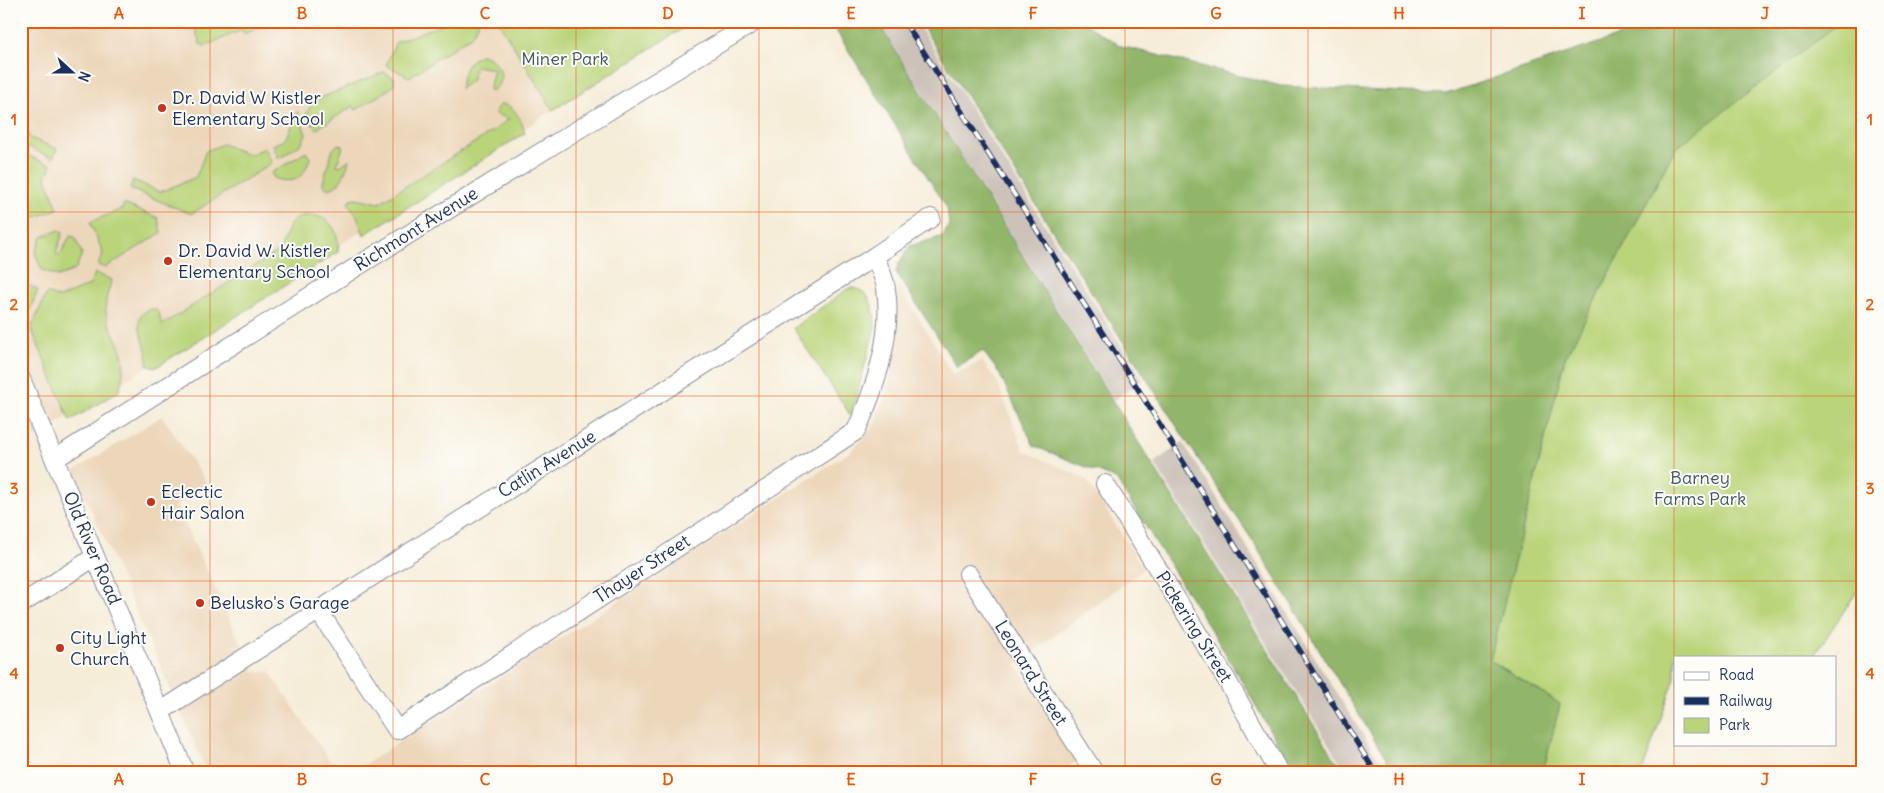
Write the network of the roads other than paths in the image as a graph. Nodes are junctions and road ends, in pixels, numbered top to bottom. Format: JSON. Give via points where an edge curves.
{"nodes":[{"id":1,"x":756,"y":21,"type":"edge"},
{"id":2,"x":931,"y":218,"type":"dead end"},
{"id":3,"x":875,"y":256,"type":"junction"},
{"id":4,"x":21,"y":380,"type":"edge"},
{"id":5,"x":55,"y":459,"type":"junction"},
{"id":6,"x":1105,"y":484,"type":"dead end"},
{"id":7,"x":96,"y":557,"type":"junction"},
{"id":8,"x":968,"y":574,"type":"dead end"},
{"id":9,"x":21,"y":604,"type":"edge"},
{"id":10,"x":318,"y":610,"type":"junction"},
{"id":11,"x":161,"y":710,"type":"junction"},
{"id":12,"x":1091,"y":771,"type":"edge"},
{"id":13,"x":185,"y":772,"type":"edge"},
{"id":14,"x":1280,"y":772,"type":"edge"}],
"edges":[{"from":1,"to":5,"type":"street","name":"Richmont Avenue","via":[[467,197]]},
{"from":2,"to":3,"type":"street","name":"Catlin Avenue"},
{"from":3,"to":10,"type":"street","name":"Catlin Avenue"},
{"from":3,"to":10,"type":"street","name":"Thayer Street","via":[[886,288],[887,332],[877,375],[856,431],[397,730]]},
{"from":4,"to":5,"type":"street","name":"Old River Road"},
{"from":5,"to":7,"type":"street","name":"Old River Road"},
{"from":6,"to":14,"type":"street","name":"Pickering Street","via":[[1226,677]]},
{"from":7,"to":9,"type":"street"},
{"from":7,"to":11,"type":"street","name":"Old River Road"},
{"from":8,"to":12,"type":"street","name":"Leonard Street"},
{"from":10,"to":11,"type":"street","name":"Catlin Avenue"},
{"from":11,"to":13,"type":"street","name":"Old River Road"}]}
